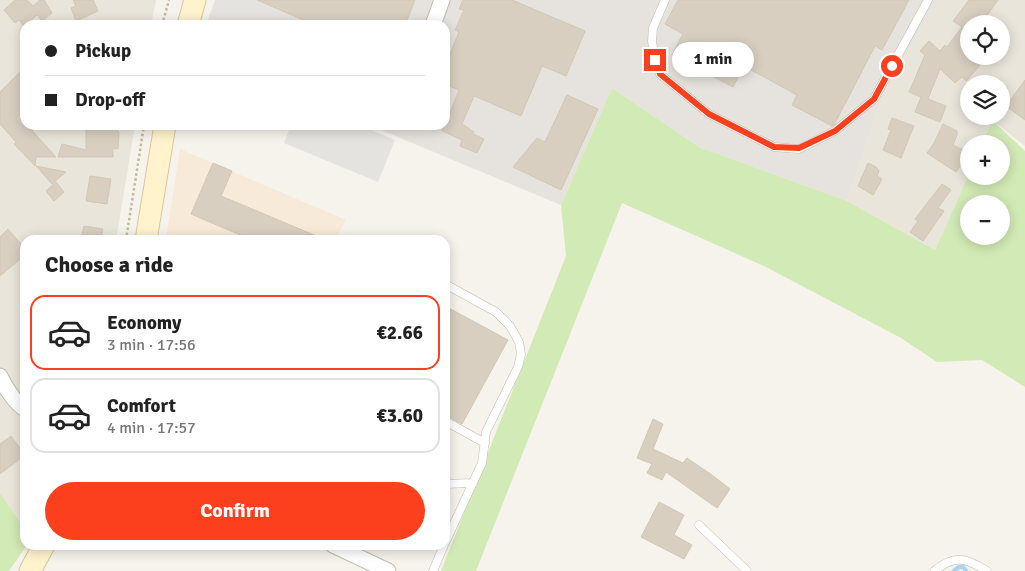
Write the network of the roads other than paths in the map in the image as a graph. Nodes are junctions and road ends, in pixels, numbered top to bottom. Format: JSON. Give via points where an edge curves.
{"nodes":[{"id":1,"x":195,"y":0,"type":"edge"},
{"id":2,"x":442,"y":0,"type":"edge"},
{"id":3,"x":665,"y":0,"type":"edge"},
{"id":4,"x":928,"y":0,"type":"edge"},
{"id":5,"x":189,"y":20,"type":"edge"},
{"id":6,"x":435,"y":20,"type":"edge"},
{"id":7,"x":164,"y":130,"type":"edge"},
{"id":8,"x":147,"y":235,"type":"edge"},
{"id":9,"x":450,"y":287,"type":"edge"},
{"id":10,"x":0,"y":376,"type":"edge"},
{"id":11,"x":20,"y":406,"type":"edge"},
{"id":12,"x":450,"y":425,"type":"edge"},
{"id":13,"x":485,"y":443,"type":"junction"},
{"id":14,"x":473,"y":483,"type":"junction"},
{"id":15,"x":450,"y":484,"type":"edge"},
{"id":16,"x":699,"y":525,"type":"dead end"},
{"id":17,"x":450,"y":531,"type":"edge"},
{"id":18,"x":41,"y":550,"type":"edge"},
{"id":19,"x":344,"y":550,"type":"edge"},
{"id":20,"x":442,"y":550,"type":"edge"},
{"id":21,"x":30,"y":571,"type":"edge"},
{"id":22,"x":388,"y":571,"type":"edge"},
{"id":23,"x":433,"y":571,"type":"edge"},
{"id":24,"x":747,"y":571,"type":"edge"},
{"id":25,"x":934,"y":571,"type":"edge"},
{"id":26,"x":988,"y":571,"type":"edge"}],
"edges":[{"from":1,"to":5,"type":"street"},
{"from":2,"to":6,"type":"street"},
{"from":3,"to":4,"type":"lane","via":[[653,28],[652,41],[660,74],[709,114],[774,147],[799,148],[835,131],[874,99]]},
{"from":7,"to":8,"type":"street"},
{"from":9,"to":13,"type":"lane","via":[[496,312],[510,326],[519,342],[518,367],[486,432]]},
{"from":10,"to":11,"type":"street"},
{"from":12,"to":13,"type":"lane"},
{"from":13,"to":14,"type":"lane","via":[[482,464]]},
{"from":14,"to":15,"type":"lane"},
{"from":14,"to":17,"type":"lane"},
{"from":16,"to":24,"type":"lane"},
{"from":18,"to":21,"type":"street"},
{"from":19,"to":22,"type":"street"},
{"from":20,"to":23,"type":"lane"},
{"from":25,"to":26,"type":"lane","via":[[961,559]]}]}
